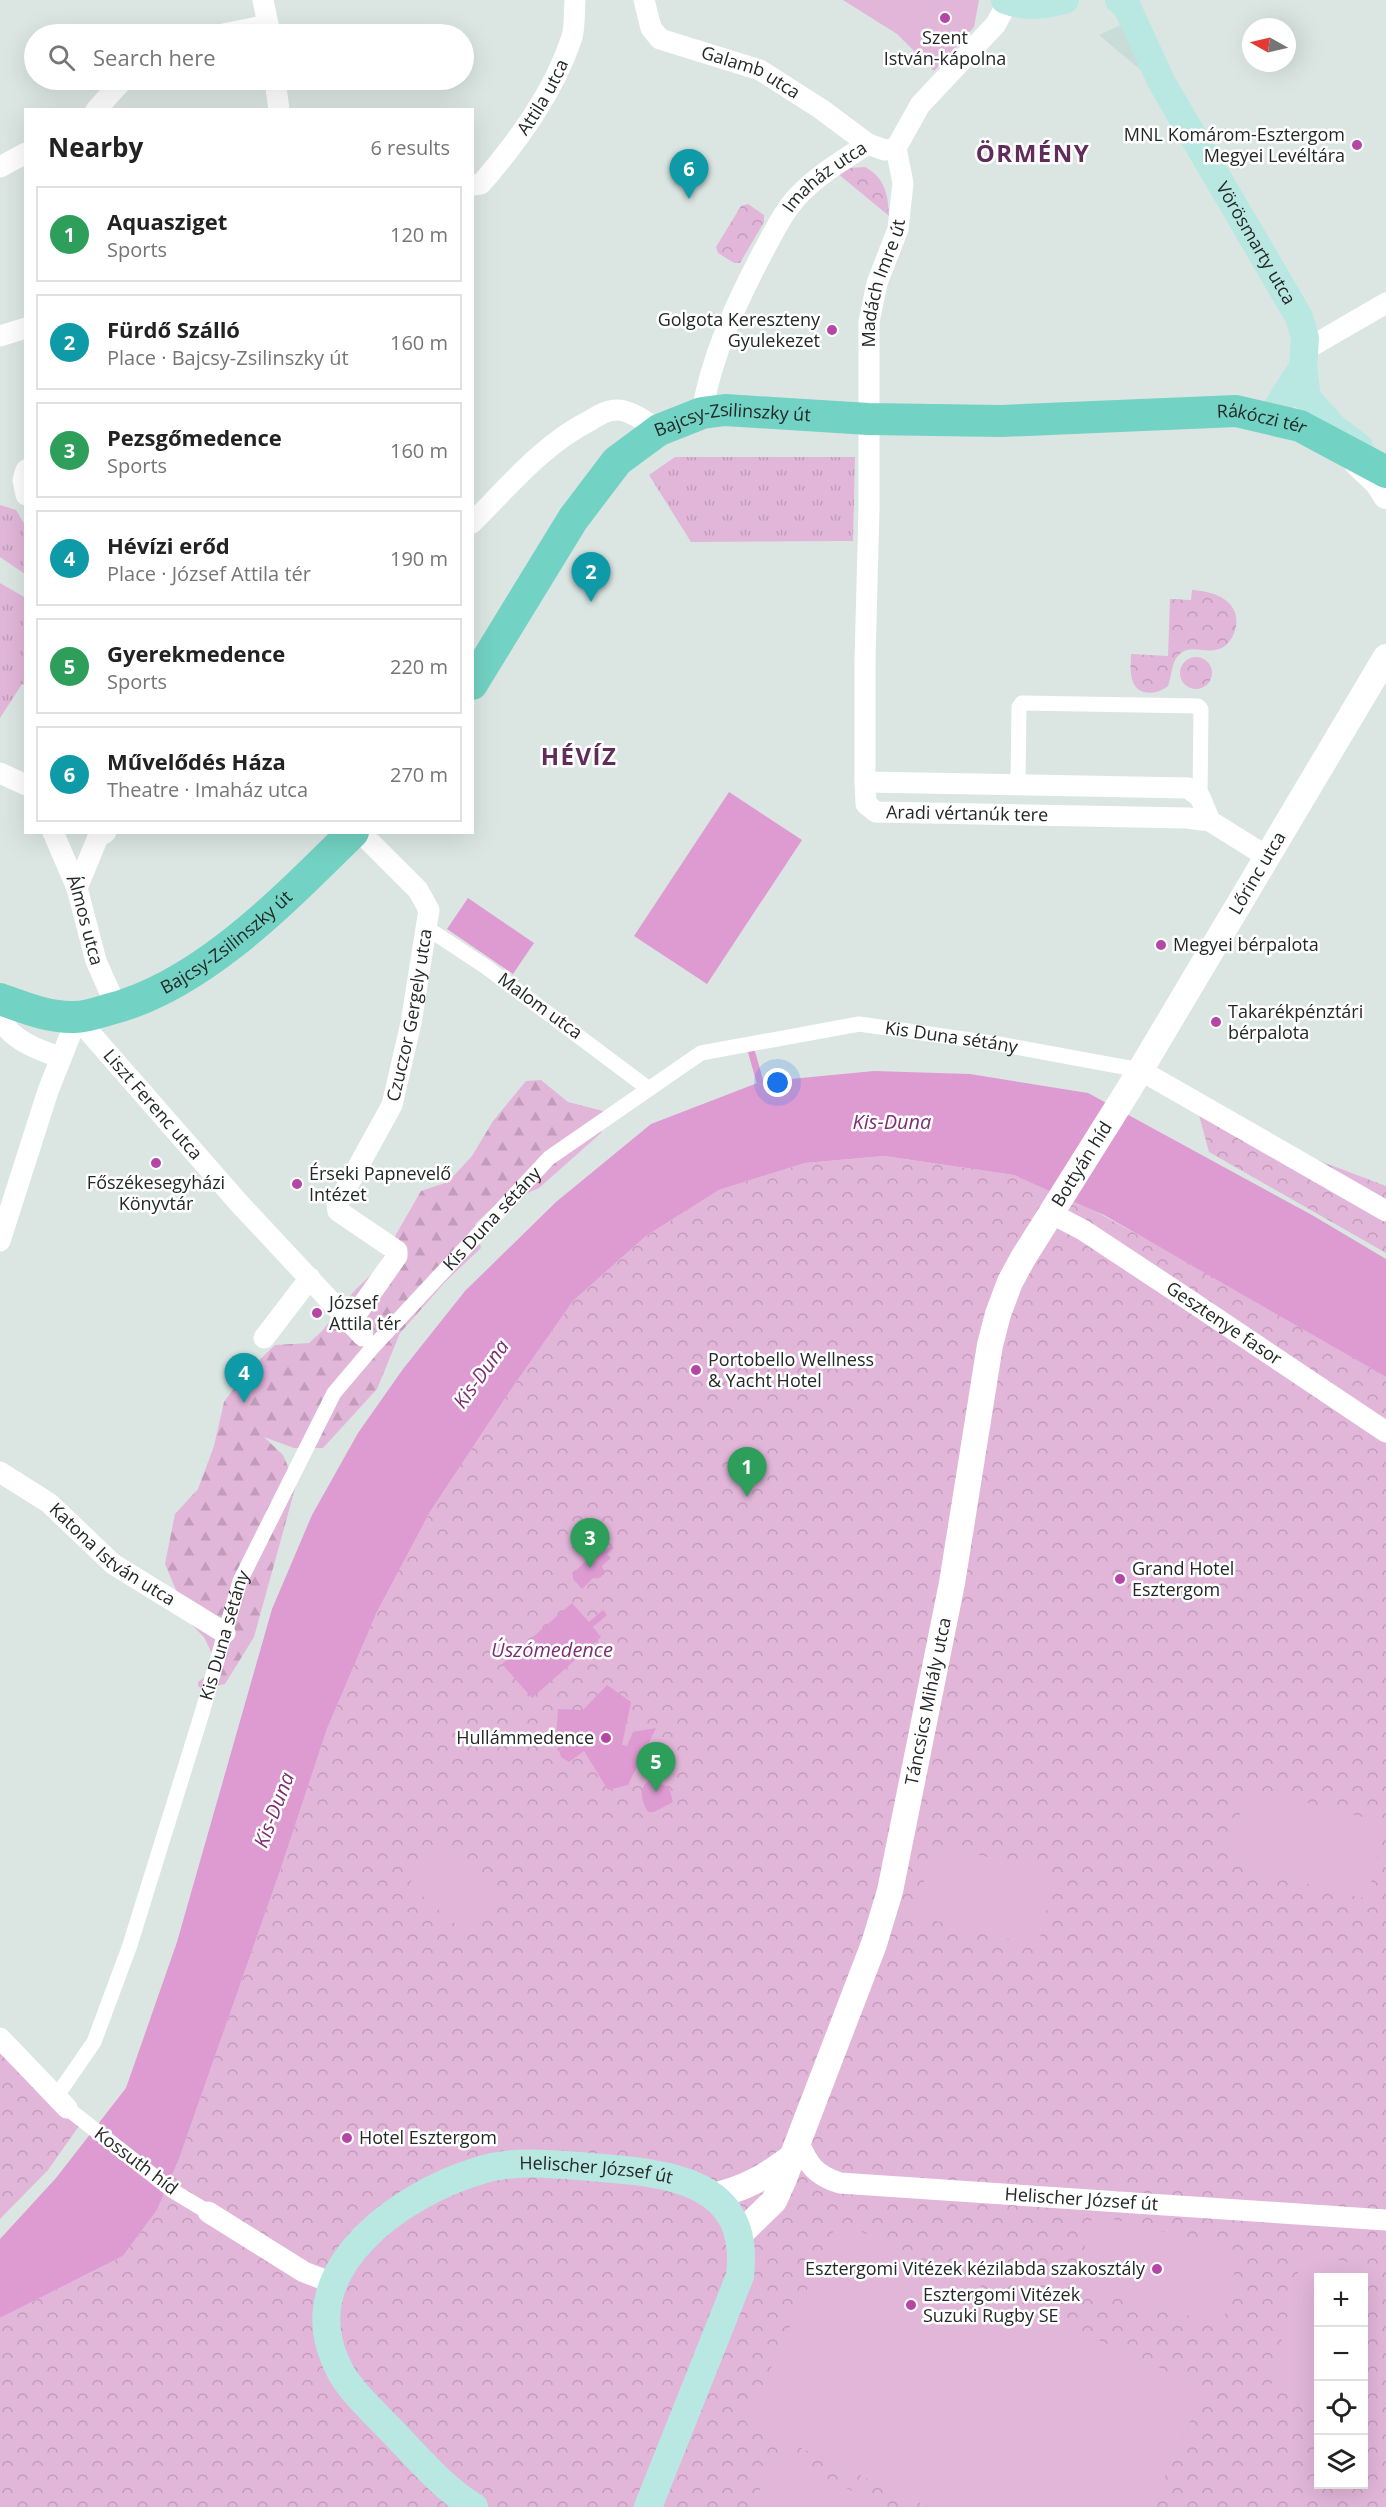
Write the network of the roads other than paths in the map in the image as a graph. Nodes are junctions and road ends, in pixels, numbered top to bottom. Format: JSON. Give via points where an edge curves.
{"nodes":[{"id":1,"x":263,"y":0,"type":"edge"},
{"id":2,"x":575,"y":0,"type":"edge"},
{"id":3,"x":644,"y":0,"type":"edge"},
{"id":4,"x":1065,"y":0,"type":"edge"},
{"id":5,"x":1119,"y":0,"type":"edge"},
{"id":6,"x":1006,"y":1,"type":"edge"},
{"id":7,"x":268,"y":24,"type":"edge"},
{"id":8,"x":115,"y":90,"type":"edge"},
{"id":9,"x":276,"y":90,"type":"edge"},
{"id":10,"x":98,"y":108,"type":"edge"},
{"id":11,"x":279,"y":108,"type":"edge"},
{"id":12,"x":868,"y":144,"type":"junction"},
{"id":13,"x":896,"y":148,"type":"junction"},
{"id":14,"x":24,"y":154,"type":"edge"},
{"id":15,"x":0,"y":166,"type":"edge"},
{"id":16,"x":477,"y":184,"type":"edge"},
{"id":17,"x":1386,"y":303,"type":"edge"},
{"id":18,"x":24,"y":329,"type":"edge"},
{"id":19,"x":0,"y":336,"type":"edge"},
{"id":20,"x":1304,"y":359,"type":"junction"},
{"id":21,"x":702,"y":413,"type":"junction"},
{"id":22,"x":1125,"y":416,"type":"joint"},
{"id":23,"x":1270,"y":417,"type":"junction"},
{"id":24,"x":868,"y":419,"type":"junction"},
{"id":25,"x":659,"y":430,"type":"junction"},
{"id":26,"x":1344,"y":451,"type":"junction"},
{"id":27,"x":1386,"y":467,"type":"edge"},
{"id":28,"x":1386,"y":472,"type":"edge"},
{"id":29,"x":1386,"y":496,"type":"edge"},
{"id":30,"x":474,"y":522,"type":"edge"},
{"id":31,"x":1386,"y":657,"type":"edge"},
{"id":32,"x":474,"y":681,"type":"edge"},
{"id":33,"x":0,"y":772,"type":"edge"},
{"id":34,"x":865,"y":782,"type":"junction"},
{"id":35,"x":24,"y":784,"type":"edge"},
{"id":36,"x":1018,"y":784,"type":"junction"},
{"id":37,"x":1200,"y":797,"type":"junction"},
{"id":38,"x":1017,"y":814,"type":"junction"},
{"id":39,"x":1210,"y":821,"type":"junction"},
{"id":40,"x":54,"y":834,"type":"edge"},
{"id":41,"x":103,"y":834,"type":"edge"},
{"id":42,"x":351,"y":834,"type":"edge"},
{"id":43,"x":362,"y":834,"type":"edge"},
{"id":44,"x":1266,"y":856,"type":"junction"},
{"id":45,"x":77,"y":888,"type":"junction"},
{"id":46,"x":427,"y":928,"type":"junction"},
{"id":47,"x":0,"y":999,"type":"edge"},
{"id":48,"x":117,"y":1008,"type":"junction"},
{"id":49,"x":0,"y":1018,"type":"edge"},
{"id":50,"x":77,"y":1018,"type":"junction"},
{"id":51,"x":60,"y":1057,"type":"junction"},
{"id":52,"x":1134,"y":1080,"type":"junction"},
{"id":53,"x":649,"y":1089,"type":"junction"},
{"id":54,"x":1386,"y":1211,"type":"edge"},
{"id":55,"x":1060,"y":1218,"type":"dead end"},
{"id":56,"x":1034,"y":1239,"type":"joint"},
{"id":57,"x":0,"y":1241,"type":"edge"},
{"id":58,"x":307,"y":1275,"type":"junction"},
{"id":59,"x":264,"y":1338,"type":"dead end"},
{"id":60,"x":1386,"y":1432,"type":"edge"},
{"id":61,"x":0,"y":1472,"type":"edge"},
{"id":62,"x":225,"y":1633,"type":"junction"},
{"id":63,"x":0,"y":2038,"type":"edge"},
{"id":64,"x":62,"y":2102,"type":"junction"},
{"id":65,"x":795,"y":2149,"type":"junction"},
{"id":66,"x":712,"y":2196,"type":"junction"},
{"id":67,"x":208,"y":2212,"type":"joint"},
{"id":68,"x":1386,"y":2220,"type":"edge"},
{"id":69,"x":740,"y":2234,"type":"junction"},
{"id":70,"x":333,"y":2283,"type":"junction"},
{"id":71,"x":650,"y":2502,"type":"edge"},
{"id":72,"x":474,"y":2507,"type":"edge"}],
"edges":[{"from":1,"to":7,"type":"street"},
{"from":2,"to":16,"type":"street","name":"Attila utca","via":[[572,36],[546,95],[506,154]]},
{"from":3,"to":12,"type":"street","name":"Galamb utca","via":[[651,28],[660,39],[760,70]]},
{"from":4,"to":6,"type":"main road","via":[[1041,5]]},
{"from":5,"to":20,"type":"main road","name":"Vörösmarty utca","via":[[1127,7],[1162,83],[1296,310],[1305,338]]},
{"from":6,"to":13,"type":"street","name":"Imaház utca","via":[[996,24],[920,105]]},
{"from":8,"to":10,"type":"street"},
{"from":9,"to":11,"type":"street"},
{"from":12,"to":13,"type":"street","name":"Imaház utca","via":[[885,150]]},
{"from":12,"to":21,"type":"street","name":"Imaház utca","via":[[821,176],[782,215],[724,334],[706,386]]},
{"from":13,"to":24,"type":"street","name":"Madách Imre út","via":[[903,183],[901,204],[898,229],[877,283],[869,322]]},
{"from":14,"to":15,"type":"street"},
{"from":17,"to":20,"type":"street"},
{"from":18,"to":19,"type":"street"},
{"from":20,"to":23,"type":"main road"},
{"from":20,"to":27,"type":"main road","name":"Vörösmarty utca","via":[[1306,398],[1334,428]]},
{"from":21,"to":24,"type":"main road","name":"Bajcsy-Zsilinszky út","via":[[725,410]]},
{"from":21,"to":25,"type":"main road","name":"Bajcsy-Zsilinszky út"},
{"from":22,"to":23,"type":"main road","name":"Rákóczi tér","via":[[1214,410]]},
{"from":22,"to":24,"type":"main road","name":"Bajcsy-Zsilinszky út","via":[[1001,422]]},
{"from":23,"to":26,"type":"main road","name":"Rákóczi tér","via":[[1300,426]]},
{"from":24,"to":34,"type":"street"},
{"from":25,"to":30,"type":"street","via":[[627,412],[607,411],[545,450]]},
{"from":25,"to":32,"type":"main road","name":"Bajcsy-Zsilinszky út","via":[[617,461],[573,519]]},
{"from":26,"to":28,"type":"main road","name":"Rákóczi tér"},
{"from":26,"to":29,"type":"street","via":[[1378,483]]},
{"from":31,"to":44,"type":"street","name":"Lőrinc utca"},
{"from":33,"to":35,"type":"street"},
{"from":34,"to":36,"type":"street","name":"Aradi vértanúk tere"},
{"from":34,"to":38,"type":"street","name":"Aradi vértanúk tere","via":[[866,804],[876,812]]},
{"from":36,"to":37,"type":"street","name":"Aradi vértanúk tere","via":[[1188,788]]},
{"from":36,"to":37,"type":"street","name":"Aradi vértanúk tere","via":[[1019,707],[1023,703],[1198,706],[1202,709]]},
{"from":36,"to":38,"type":"street"},
{"from":37,"to":39,"type":"street","name":"Aradi vértanúk tere"},
{"from":38,"to":39,"type":"street","name":"Aradi vértanúk tere"},
{"from":39,"to":44,"type":"street","name":"Aradi vértanúk tere"},
{"from":40,"to":45,"type":"street","name":"Álmos utca"},
{"from":41,"to":45,"type":"street","via":[[98,837]]},
{"from":42,"to":48,"type":"main road","name":"Bajcsy-Zsilinszky út","via":[[275,909],[222,950],[179,980]]},
{"from":43,"to":46,"type":"street","name":"Czuczor Gergely utca","via":[[418,890],[429,910]]},
{"from":44,"to":52,"type":"street","name":"Lőrinc utca"},
{"from":45,"to":48,"type":"street","name":"Álmos utca","via":[[96,961]]},
{"from":46,"to":53,"type":"street","name":"Malom utca","via":[[486,967]]},
{"from":46,"to":58,"type":"street","name":"Czuczor Gergely utca","via":[[392,1105],[337,1205],[338,1211],[397,1251],[397,1256],[356,1329]]},
{"from":47,"to":50,"type":"main road","via":[[40,1013]]},
{"from":48,"to":50,"type":"main road","name":"Bajcsy-Zsilinszky út"},
{"from":49,"to":51,"type":"street","via":[[5,1027],[36,1050]]},
{"from":50,"to":51,"type":"street"},
{"from":50,"to":58,"type":"street","name":"Liszt Ferenc utca"},
{"from":51,"to":57,"type":"street"},
{"from":52,"to":53,"type":"street","name":"Kis Duna sétány","via":[[999,1044],[859,1024],[701,1053]]},
{"from":52,"to":54,"type":"street","name":"Kis Duna sétány"},
{"from":52,"to":56,"type":"street","name":"Bottyán híd"},
{"from":53,"to":62,"type":"street","name":"Kis Duna sétány","via":[[549,1158],[334,1393],[240,1581]]},
{"from":55,"to":60,"type":"street","name":"Gesztenye fasor"},
{"from":56,"to":65,"type":"street","name":"Táncsics Mihály utca","via":[[1010,1282],[990,1345],[952,1584],[890,1891],[874,1944]]},
{"from":58,"to":59,"type":"street"},
{"from":61,"to":62,"type":"street","name":"Katona István utca","via":[[49,1503],[113,1564]]},
{"from":62,"to":64,"type":"street","name":"Kis Duna sétány","via":[[130,1945],[94,2042]]},
{"from":63,"to":64,"type":"street"},
{"from":64,"to":67,"type":"street","name":"Kossuth híd","via":[[173,2191]]},
{"from":65,"to":66,"type":"street","via":[[771,2173],[744,2188]]},
{"from":65,"to":68,"type":"street","name":"Helischer József út","via":[[825,2178],[840,2183]]},
{"from":65,"to":69,"type":"street","via":[[774,2201]]},
{"from":66,"to":69,"type":"main road","name":"Helischer József út","via":[[729,2214]]},
{"from":66,"to":70,"type":"main road","name":"Helischer József út","via":[[688,2181],[648,2172],[540,2163],[479,2170],[424,2195],[380,2224],[358,2243]]},
{"from":67,"to":70,"type":"street","via":[[304,2272]]},
{"from":69,"to":71,"type":"main road","via":[[740,2276]]},
{"from":70,"to":72,"type":"main road","via":[[329,2343],[342,2374],[357,2396],[440,2480]]}]}
